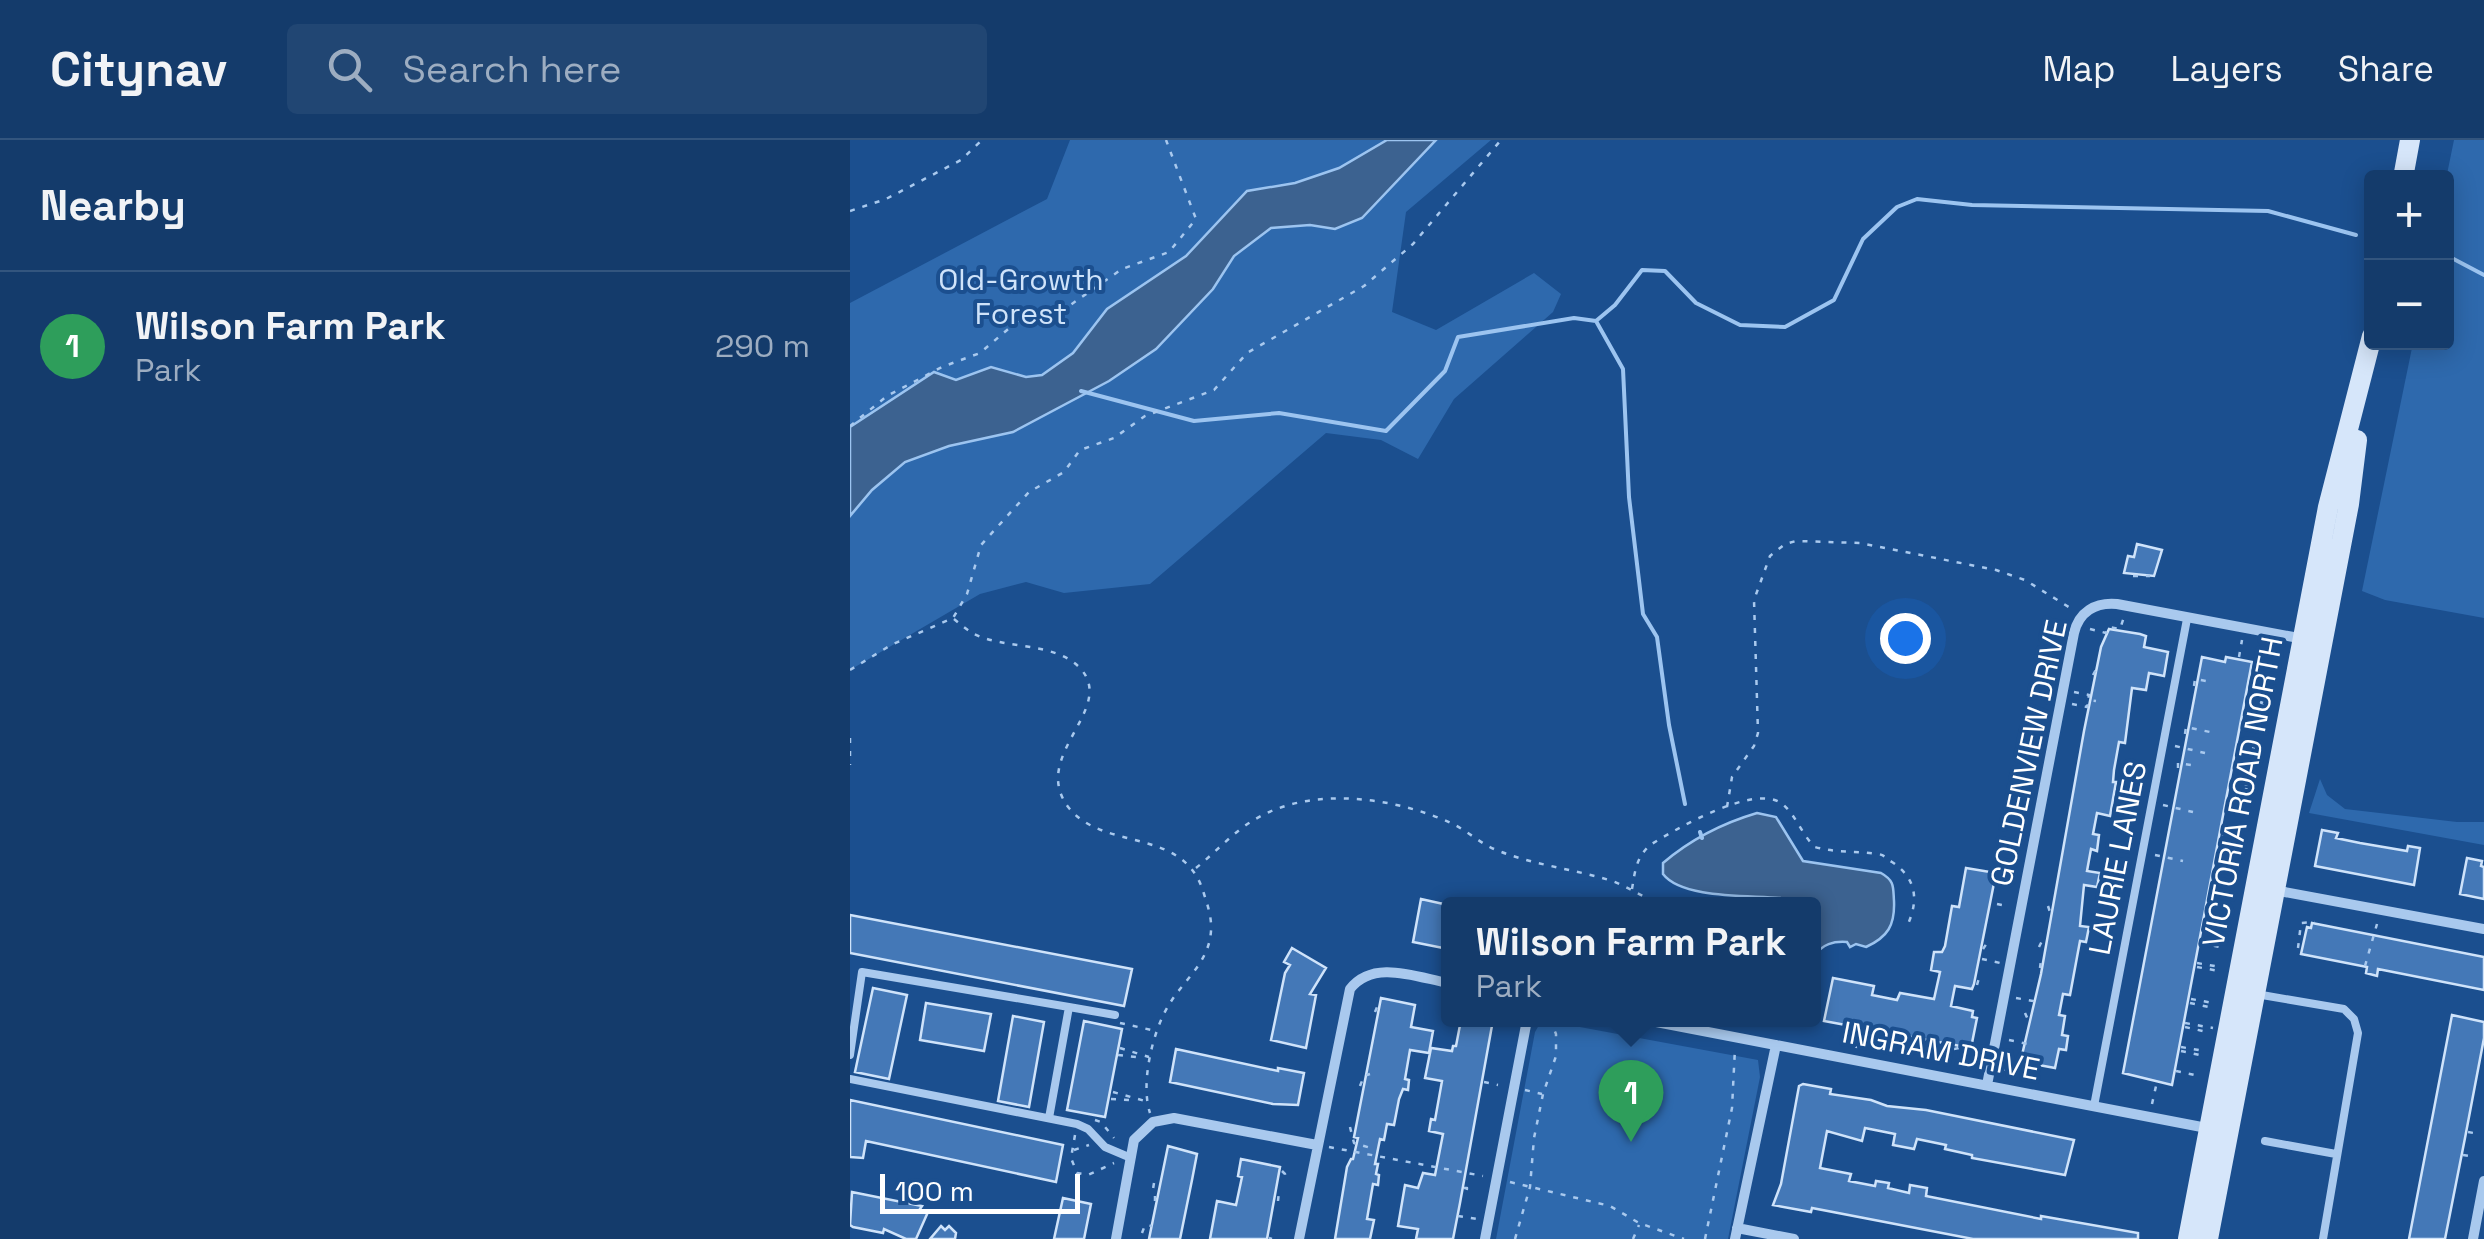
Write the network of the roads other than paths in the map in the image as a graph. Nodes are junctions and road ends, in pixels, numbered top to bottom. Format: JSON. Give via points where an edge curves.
{"nodes":[{"id":1,"x":2410,"y":140,"type":"edge"},
{"id":2,"x":2404,"y":170,"type":"edge"},
{"id":3,"x":2369,"y":350,"type":"edge"},
{"id":4,"x":2187,"y":619,"type":"junction"},
{"id":5,"x":2313,"y":640,"type":"junction"},
{"id":6,"x":2266,"y":888,"type":"junction"},
{"id":7,"x":2484,"y":929,"type":"edge"},
{"id":8,"x":850,"y":969,"type":"edge"},
{"id":9,"x":862,"y":972,"type":"junction"},
{"id":10,"x":1441,"y":982,"type":"edge"},
{"id":11,"x":2256,"y":994,"type":"junction"},
{"id":12,"x":1069,"y":1008,"type":"junction"},
{"id":13,"x":1115,"y":1015,"type":"road end"},
{"id":14,"x":1526,"y":1027,"type":"edge"},
{"id":15,"x":1683,"y":1027,"type":"edge"},
{"id":16,"x":1776,"y":1045,"type":"junction"},
{"id":17,"x":850,"y":1055,"type":"edge"},
{"id":18,"x":850,"y":1080,"type":"edge"},
{"id":19,"x":1988,"y":1085,"type":"junction"},
{"id":20,"x":2094,"y":1106,"type":"junction"},
{"id":21,"x":1049,"y":1118,"type":"junction"},
{"id":22,"x":2218,"y":1130,"type":"junction"},
{"id":23,"x":2264,"y":1141,"type":"dead end"},
{"id":24,"x":1317,"y":1145,"type":"junction"},
{"id":25,"x":2336,"y":1154,"type":"junction"},
{"id":26,"x":1131,"y":1158,"type":"junction"},
{"id":27,"x":2484,"y":1180,"type":"edge"},
{"id":28,"x":1736,"y":1234,"type":"edge"},
{"id":29,"x":1116,"y":1239,"type":"edge"},
{"id":30,"x":1300,"y":1239,"type":"edge"},
{"id":31,"x":1485,"y":1239,"type":"edge"},
{"id":32,"x":1794,"y":1239,"type":"edge"},
{"id":33,"x":2188,"y":1239,"type":"edge"},
{"id":34,"x":2208,"y":1239,"type":"edge"},
{"id":35,"x":2322,"y":1239,"type":"edge"},
{"id":36,"x":2473,"y":1239,"type":"edge"}],
"edges":[{"from":1,"to":2,"type":"main road"},
{"from":3,"to":5,"type":"main road","name":"VICTORIA ROAD NORTH","via":[[2348,504]]},
{"from":4,"to":5,"type":"street","name":"GOLDENVIEW DRIVE"},
{"from":4,"to":19,"type":"street","name":"GOLDENVIEW DRIVE","via":[[2108,603],[2090,608],[2078,622]]},
{"from":4,"to":20,"type":"lane","name":"LAURIE LANES"},
{"from":5,"to":6,"type":"main road","name":"VICTORIA ROAD NORTH"},
{"from":6,"to":7,"type":"street"},
{"from":6,"to":11,"type":"main road","name":"VICTORIA ROAD NORTH"},
{"from":6,"to":22,"type":"main road","name":"VICTORIA ROAD NORTH","via":[[2220,1019]]},
{"from":8,"to":9,"type":"lane"},
{"from":9,"to":12,"type":"lane"},
{"from":9,"to":17,"type":"lane"},
{"from":10,"to":24,"type":"street","via":[[1380,971],[1356,982],[1347,997]]},
{"from":11,"to":22,"type":"main road","name":"VICTORIA ROAD NORTH"},
{"from":11,"to":25,"type":"lane","via":[[2344,1010],[2354,1019],[2358,1033]]},
{"from":12,"to":13,"type":"lane"},
{"from":12,"to":21,"type":"lane"},
{"from":14,"to":31,"type":"street"},
{"from":15,"to":16,"type":"street","name":"INGRAM DRIVE"},
{"from":16,"to":19,"type":"street","name":"INGRAM DRIVE"},
{"from":16,"to":28,"type":"street"},
{"from":18,"to":21,"type":"lane"},
{"from":19,"to":20,"type":"street","name":"INGRAM DRIVE"},
{"from":20,"to":22,"type":"street","name":"INGRAM DRIVE"},
{"from":21,"to":26,"type":"lane","via":[[1088,1129],[1105,1147]]},
{"from":22,"to":33,"type":"main road","name":"VICTORIA ROAD NORTH"},
{"from":22,"to":34,"type":"main road","name":"VICTORIA ROAD NORTH"},
{"from":23,"to":25,"type":"lane"},
{"from":24,"to":26,"type":"street","via":[[1176,1118],[1153,1122],[1134,1140]]},
{"from":24,"to":30,"type":"street"},
{"from":25,"to":35,"type":"lane"},
{"from":26,"to":29,"type":"street"},
{"from":27,"to":36,"type":"street"},
{"from":28,"to":32,"type":"street"}]}
